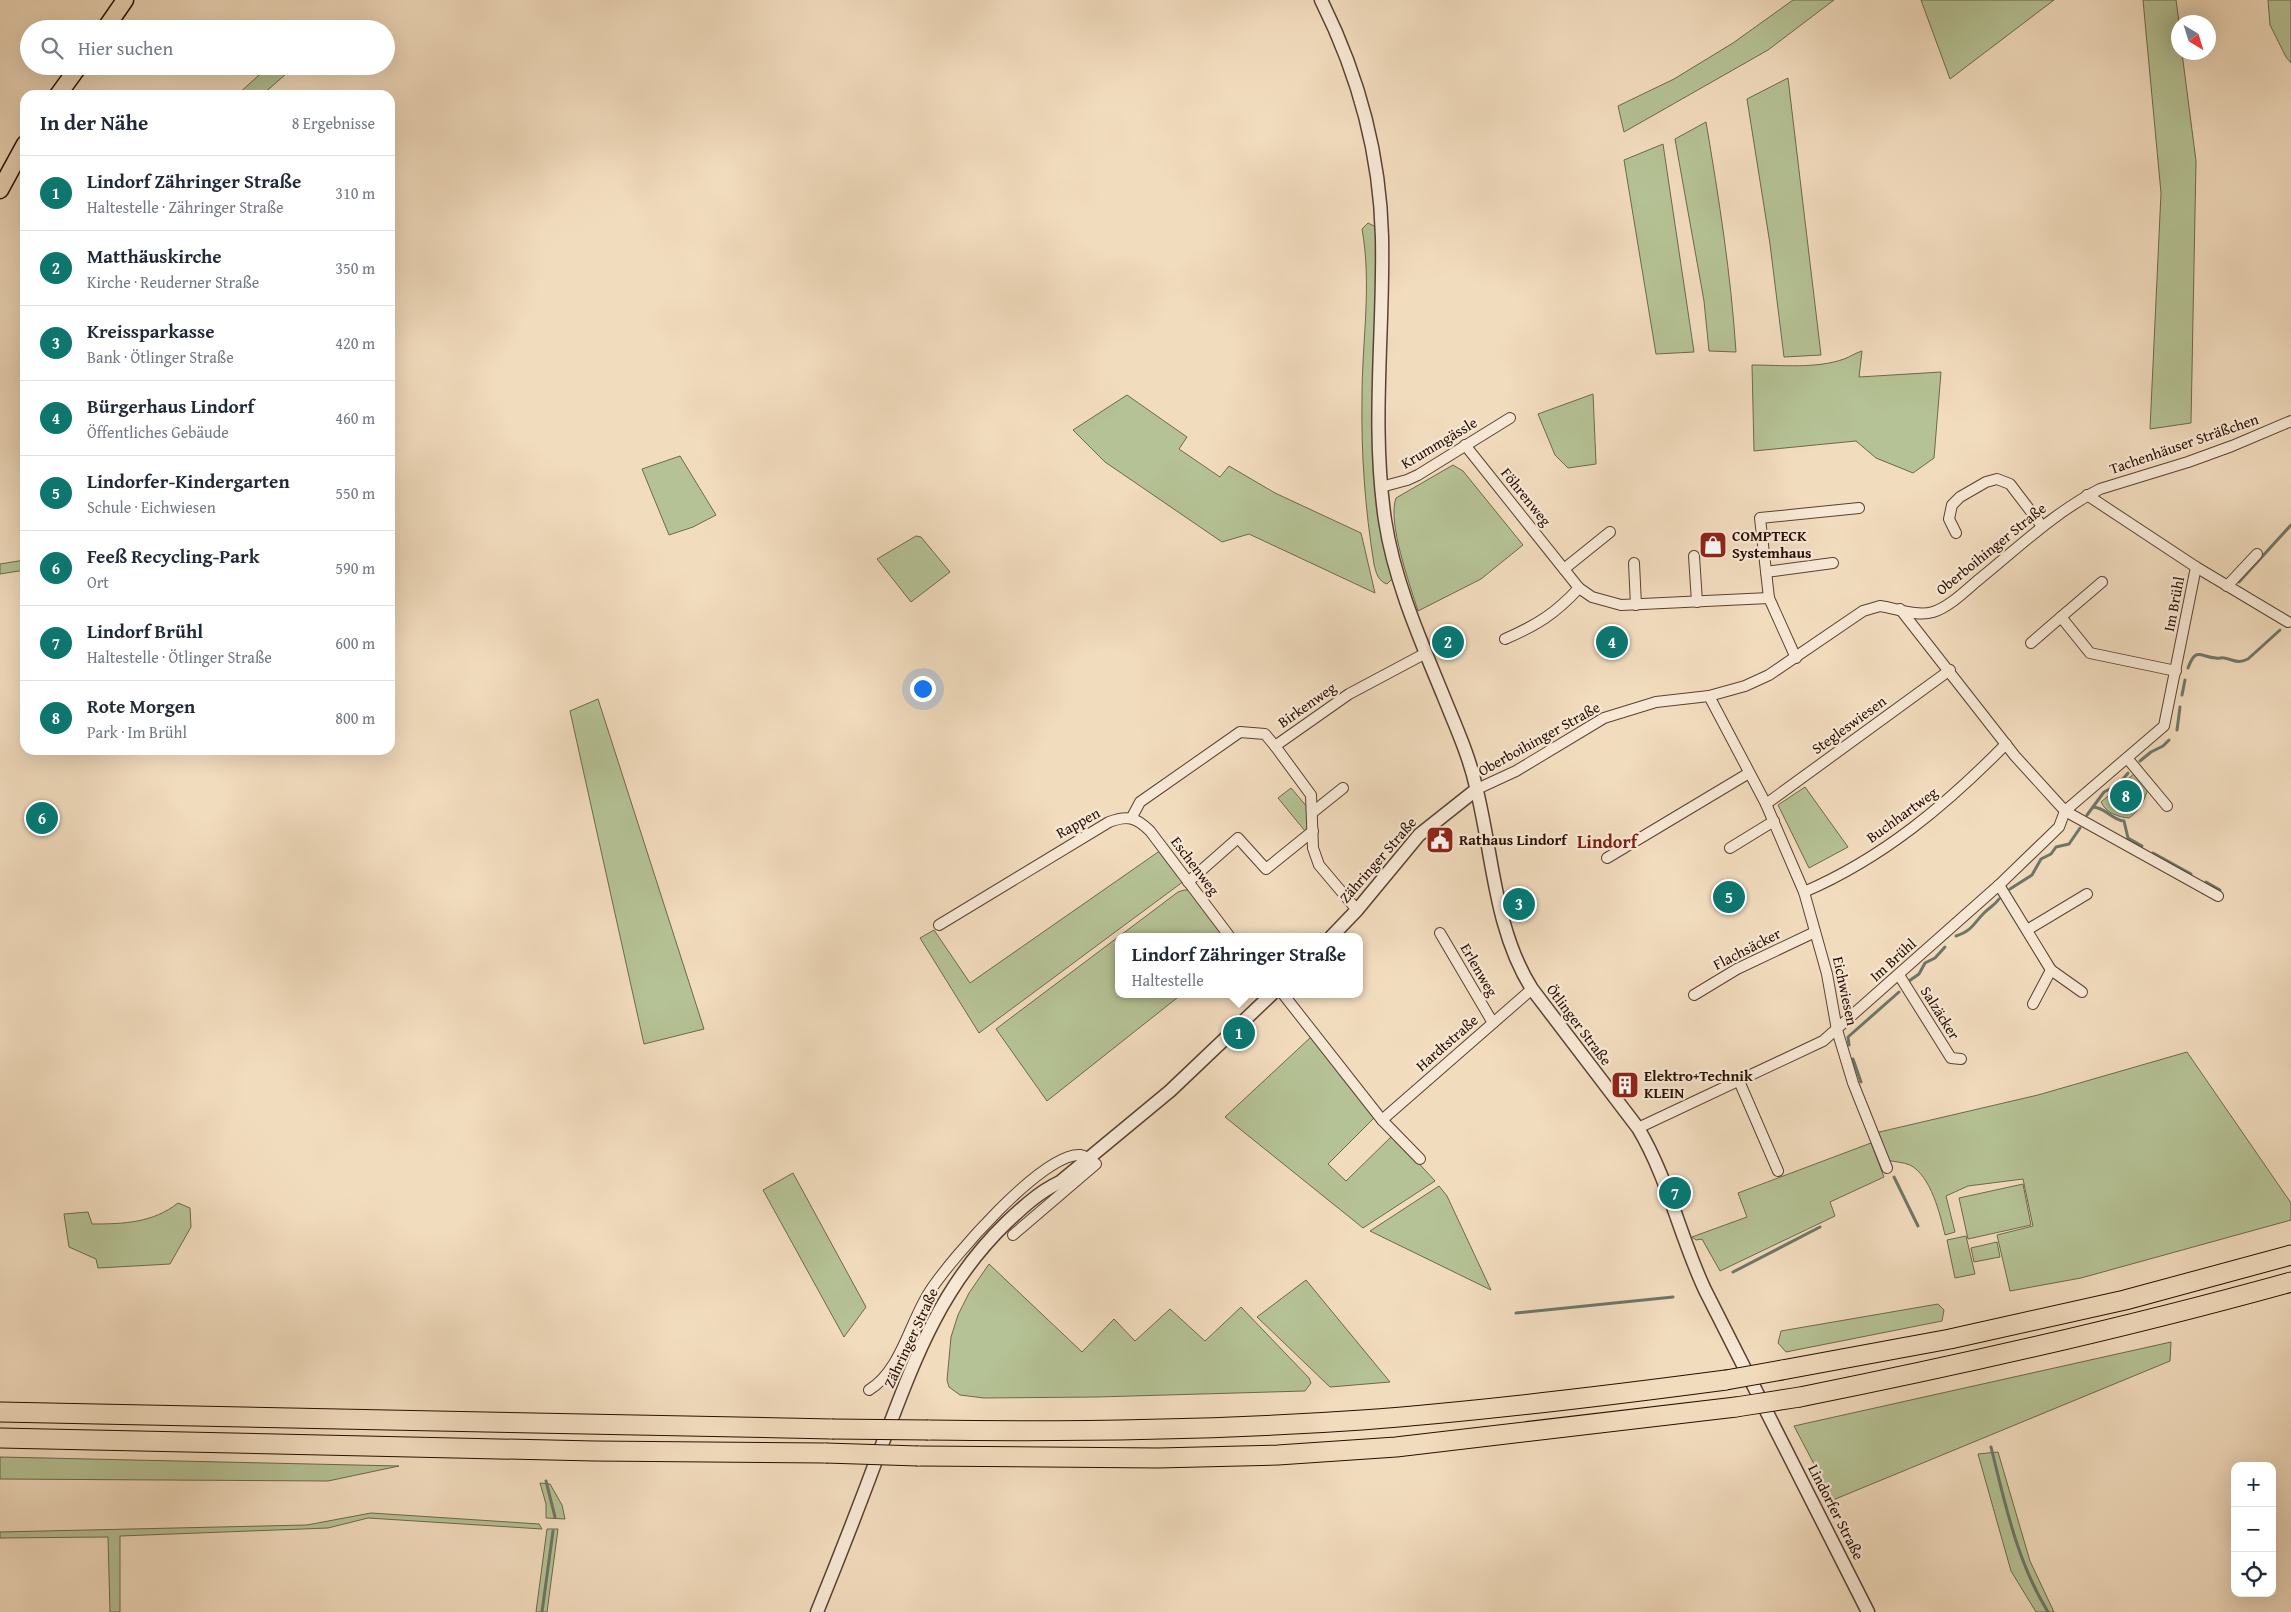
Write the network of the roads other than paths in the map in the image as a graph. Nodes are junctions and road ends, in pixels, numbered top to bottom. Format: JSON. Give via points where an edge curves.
{"nodes":[{"id":1,"x":125,"y":0,"type":"edge"},
{"id":2,"x":1321,"y":0,"type":"edge"},
{"id":3,"x":111,"y":20,"type":"edge"},
{"id":4,"x":72,"y":75,"type":"edge"},
{"id":5,"x":61,"y":90,"type":"edge"},
{"id":6,"x":20,"y":153,"type":"edge"},
{"id":7,"x":0,"y":190,"type":"edge"},
{"id":8,"x":1510,"y":418,"type":"dead end"},
{"id":9,"x":2291,"y":421,"type":"edge"},
{"id":10,"x":1465,"y":445,"type":"junction"},
{"id":11,"x":1381,"y":488,"type":"junction"},
{"id":12,"x":2087,"y":496,"type":"junction"},
{"id":13,"x":1859,"y":508,"type":"dead end"},
{"id":14,"x":2042,"y":526,"type":"junction"},
{"id":15,"x":1610,"y":532,"type":"dead end"},
{"id":16,"x":1956,"y":533,"type":"dead end"},
{"id":17,"x":2257,"y":554,"type":"dead end"},
{"id":18,"x":1694,"y":556,"type":"dead end"},
{"id":19,"x":1634,"y":563,"type":"dead end"},
{"id":20,"x":1833,"y":563,"type":"dead end"},
{"id":21,"x":2196,"y":567,"type":"junction"},
{"id":22,"x":1564,"y":569,"type":"junction"},
{"id":23,"x":1766,"y":572,"type":"junction"},
{"id":24,"x":2102,"y":582,"type":"dead end"},
{"id":25,"x":2227,"y":586,"type":"junction"},
{"id":26,"x":1579,"y":588,"type":"junction"},
{"id":27,"x":1769,"y":598,"type":"junction"},
{"id":28,"x":1697,"y":602,"type":"junction"},
{"id":29,"x":1636,"y":605,"type":"junction"},
{"id":30,"x":1900,"y":609,"type":"junction"},
{"id":31,"x":2061,"y":617,"type":"junction"},
{"id":32,"x":2288,"y":622,"type":"dead end"},
{"id":33,"x":1505,"y":639,"type":"dead end"},
{"id":34,"x":2031,"y":643,"type":"dead end"},
{"id":35,"x":1426,"y":653,"type":"junction"},
{"id":36,"x":1796,"y":658,"type":"junction"},
{"id":37,"x":1950,"y":670,"type":"junction"},
{"id":38,"x":2176,"y":671,"type":"junction"},
{"id":39,"x":1708,"y":696,"type":"junction"},
{"id":40,"x":2006,"y":744,"type":"junction"},
{"id":41,"x":1274,"y":746,"type":"junction"},
{"id":42,"x":2127,"y":758,"type":"junction"},
{"id":43,"x":1749,"y":773,"type":"junction"},
{"id":44,"x":1343,"y":788,"type":"dead end"},
{"id":45,"x":1477,"y":789,"type":"junction"},
{"id":46,"x":1766,"y":804,"type":"junction"},
{"id":47,"x":2167,"y":806,"type":"dead end"},
{"id":48,"x":2065,"y":811,"type":"junction"},
{"id":49,"x":1313,"y":812,"type":"junction"},
{"id":50,"x":1132,"y":818,"type":"junction"},
{"id":51,"x":1774,"y":821,"type":"junction"},
{"id":52,"x":1313,"y":831,"type":"junction"},
{"id":53,"x":1730,"y":848,"type":"dead end"},
{"id":54,"x":1607,"y":858,"type":"dead end"},
{"id":55,"x":1188,"y":882,"type":"junction"},
{"id":56,"x":1999,"y":885,"type":"junction"},
{"id":57,"x":1804,"y":892,"type":"junction"},
{"id":58,"x":2087,"y":894,"type":"dead end"},
{"id":59,"x":2218,"y":896,"type":"dead end"},
{"id":60,"x":1356,"y":910,"type":"junction"},
{"id":61,"x":939,"y":925,"type":"dead end"},
{"id":62,"x":2027,"y":930,"type":"junction"},
{"id":63,"x":1440,"y":932,"type":"dead end"},
{"id":64,"x":1815,"y":932,"type":"junction"},
{"id":65,"x":1227,"y":933,"type":"edge"},
{"id":66,"x":1335,"y":933,"type":"edge"},
{"id":67,"x":2052,"y":970,"type":"junction"},
{"id":68,"x":1899,"y":975,"type":"junction"},
{"id":69,"x":1532,"y":989,"type":"junction"},
{"id":70,"x":2082,"y":992,"type":"dead end"},
{"id":71,"x":1694,"y":995,"type":"dead end"},
{"id":72,"x":1268,"y":998,"type":"edge"},
{"id":73,"x":1286,"y":998,"type":"edge"},
{"id":74,"x":2032,"y":1004,"type":"dead end"},
{"id":75,"x":1493,"y":1023,"type":"junction"},
{"id":76,"x":1837,"y":1030,"type":"junction"},
{"id":77,"x":1961,"y":1059,"type":"dead end"},
{"id":78,"x":1739,"y":1080,"type":"junction"},
{"id":79,"x":1382,"y":1120,"type":"junction"},
{"id":80,"x":1638,"y":1128,"type":"junction"},
{"id":81,"x":1089,"y":1158,"type":"junction"},
{"id":82,"x":1420,"y":1159,"type":"dead end"},
{"id":83,"x":1887,"y":1168,"type":"dead end"},
{"id":84,"x":1778,"y":1171,"type":"dead end"},
{"id":85,"x":1012,"y":1235,"type":"dead end"},
{"id":86,"x":2291,"y":1255,"type":"edge"},
{"id":87,"x":2291,"y":1282,"type":"edge"},
{"id":88,"x":869,"y":1390,"type":"dead end"},
{"id":89,"x":0,"y":1412,"type":"edge"},
{"id":90,"x":1774,"y":1426,"type":"joint"},
{"id":91,"x":0,"y":1438,"type":"edge"},
{"id":92,"x":817,"y":1612,"type":"edge"},
{"id":93,"x":1868,"y":1612,"type":"edge"}],
"edges":[{"from":1,"to":3,"type":"main road"},
{"from":2,"to":11,"type":"street","name":"Ötlinger Straße","via":[[1348,60],[1360,97],[1377,173],[1382,236],[1378,432]]},
{"from":4,"to":5,"type":"main road"},
{"from":6,"to":7,"type":"main road"},
{"from":8,"to":10,"type":"street","name":"Krummgässle"},
{"from":9,"to":12,"type":"street","name":"Tachenhäuser Sträßchen","via":[[2224,449]]},
{"from":10,"to":11,"type":"street","name":"Krummgässle","via":[[1418,475]]},
{"from":10,"to":22,"type":"street","name":"Föhrenweg"},
{"from":11,"to":35,"type":"street","name":"Ötlinger Straße","via":[[1390,547]]},
{"from":12,"to":14,"type":"street","name":"Oberboihinger Straße"},
{"from":12,"to":21,"type":"street","name":"Im Brühl"},
{"from":13,"to":23,"type":"street","via":[[1760,518]]},
{"from":14,"to":16,"type":"street","via":[[2010,484],[1997,479],[1960,497],[1952,505],[1949,519]]},
{"from":14,"to":30,"type":"street","name":"Oberboihinger Straße","via":[[1941,609],[1923,614]]},
{"from":15,"to":22,"type":"street"},
{"from":17,"to":25,"type":"street"},
{"from":18,"to":28,"type":"street"},
{"from":19,"to":29,"type":"street"},
{"from":20,"to":23,"type":"street"},
{"from":21,"to":25,"type":"street"},
{"from":21,"to":38,"type":"street","name":"Im Brühl"},
{"from":22,"to":26,"type":"street","name":"Föhrenweg"},
{"from":23,"to":27,"type":"street"},
{"from":24,"to":31,"type":"street"},
{"from":25,"to":32,"type":"street"},
{"from":26,"to":29,"type":"street","name":"Föhrenweg","via":[[1607,603]]},
{"from":26,"to":33,"type":"street","via":[[1564,605],[1537,625]]},
{"from":27,"to":28,"type":"street","name":"Föhrenweg"},
{"from":27,"to":36,"type":"street"},
{"from":28,"to":29,"type":"street","name":"Föhrenweg"},
{"from":30,"to":36,"type":"street","name":"Oberboihinger Straße","via":[[1880,606],[1863,611]]},
{"from":30,"to":37,"type":"street"},
{"from":31,"to":34,"type":"street"},
{"from":31,"to":38,"type":"street","via":[[2090,653]]},
{"from":35,"to":41,"type":"street","name":"Birkenweg","via":[[1348,694]]},
{"from":35,"to":45,"type":"street","name":"Ötlinger Straße","via":[[1470,763]]},
{"from":36,"to":39,"type":"street","name":"Oberboihinger Straße","via":[[1745,686]]},
{"from":37,"to":40,"type":"street"},
{"from":37,"to":46,"type":"street","name":"Stegleswiesen"},
{"from":38,"to":42,"type":"street","name":"Im Brühl","via":[[2164,726]]},
{"from":39,"to":43,"type":"street","name":"Eichwiesen"},
{"from":39,"to":45,"type":"street","name":"Oberboihinger Straße","via":[[1656,702],[1604,718],[1516,771]]},
{"from":40,"to":48,"type":"street"},
{"from":40,"to":57,"type":"street","name":"Buchhartweg","via":[[1938,810],[1903,836]]},
{"from":41,"to":49,"type":"street","name":"Birkenweg","via":[[1311,795]]},
{"from":41,"to":50,"type":"street","via":[[1265,734],[1240,732],[1140,802]]},
{"from":42,"to":47,"type":"street"},
{"from":42,"to":48,"type":"street","name":"Im Brühl"},
{"from":43,"to":46,"type":"street","name":"Eichwiesen"},
{"from":43,"to":54,"type":"street"},
{"from":44,"to":49,"type":"street"},
{"from":45,"to":60,"type":"street","name":"Zähringer Straße","via":[[1419,835]]},
{"from":45,"to":69,"type":"street","name":"Ötlinger Straße","via":[[1498,899],[1510,943]]},
{"from":46,"to":51,"type":"street","name":"Eichwiesen"},
{"from":48,"to":56,"type":"street","name":"Im Brühl","via":[[2059,827]]},
{"from":48,"to":59,"type":"street"},
{"from":49,"to":52,"type":"street","name":"Birkenweg"},
{"from":50,"to":55,"type":"street","name":"Eschenweg","via":[[1150,831]]},
{"from":50,"to":61,"type":"street","name":"Rappen","via":[[1122,817],[1109,822]]},
{"from":51,"to":53,"type":"street"},
{"from":51,"to":57,"type":"street","name":"Eichwiesen"},
{"from":52,"to":55,"type":"street","via":[[1266,869],[1238,838]]},
{"from":52,"to":60,"type":"street","name":"Birkenweg","via":[[1313,848],[1319,865]]},
{"from":55,"to":65,"type":"street","name":"Eschenweg"},
{"from":56,"to":62,"type":"street"},
{"from":56,"to":68,"type":"street","name":"Im Brühl"},
{"from":57,"to":64,"type":"street","name":"Eichwiesen"},
{"from":58,"to":62,"type":"street"},
{"from":60,"to":66,"type":"street","name":"Zähringer Straße"},
{"from":62,"to":67,"type":"street"},
{"from":63,"to":75,"type":"street","name":"Erlenweg"},
{"from":64,"to":71,"type":"street","name":"Flachsäcker","via":[[1736,969]]},
{"from":64,"to":76,"type":"street","name":"Eichwiesen","via":[[1828,974]]},
{"from":67,"to":70,"type":"street"},
{"from":67,"to":74,"type":"street"},
{"from":68,"to":76,"type":"street","name":"Im Brühl"},
{"from":68,"to":77,"type":"street","name":"Salzäcker","via":[[1950,1058]]},
{"from":69,"to":75,"type":"street","name":"Hardtstraße"},
{"from":69,"to":80,"type":"street","name":"Ötlinger Straße"},
{"from":72,"to":81,"type":"street","name":"Zähringer Straße","via":[[1170,1091]]},
{"from":73,"to":79,"type":"street"},
{"from":75,"to":79,"type":"street","name":"Hardtstraße"},
{"from":76,"to":78,"type":"street","name":"Im Brühl","via":[[1823,1041]]},
{"from":76,"to":83,"type":"street","name":"Eichwiesen","via":[[1853,1083]]},
{"from":78,"to":80,"type":"street","name":"Im Brühl"},
{"from":78,"to":84,"type":"street"},
{"from":79,"to":82,"type":"street"},
{"from":80,"to":90,"type":"street","name":"Ötlinger Straße","via":[[1659,1168],[1690,1258]]},
{"from":81,"to":85,"type":"street","via":[[1096,1164]]},
{"from":81,"to":88,"type":"street","via":[[1080,1155],[1060,1160],[987,1220],[929,1292],[888,1375]]},
{"from":81,"to":92,"type":"street","name":"Zähringer Straße","via":[[1022,1208],[979,1252],[950,1290],[916,1357]]},
{"from":86,"to":89,"type":"highway","bridge":true,"via":[[2115,1302],[1950,1339],[1726,1380],[1494,1409],[1326,1422],[1112,1430],[928,1430]]},
{"from":87,"to":91,"type":"highway","bridge":true,"via":[[2190,1310],[1998,1355],[1800,1397],[1406,1446],[1278,1455],[1158,1458],[918,1456]]},
{"from":90,"to":93,"type":"street","name":"Lindorfer Straße"}]}
